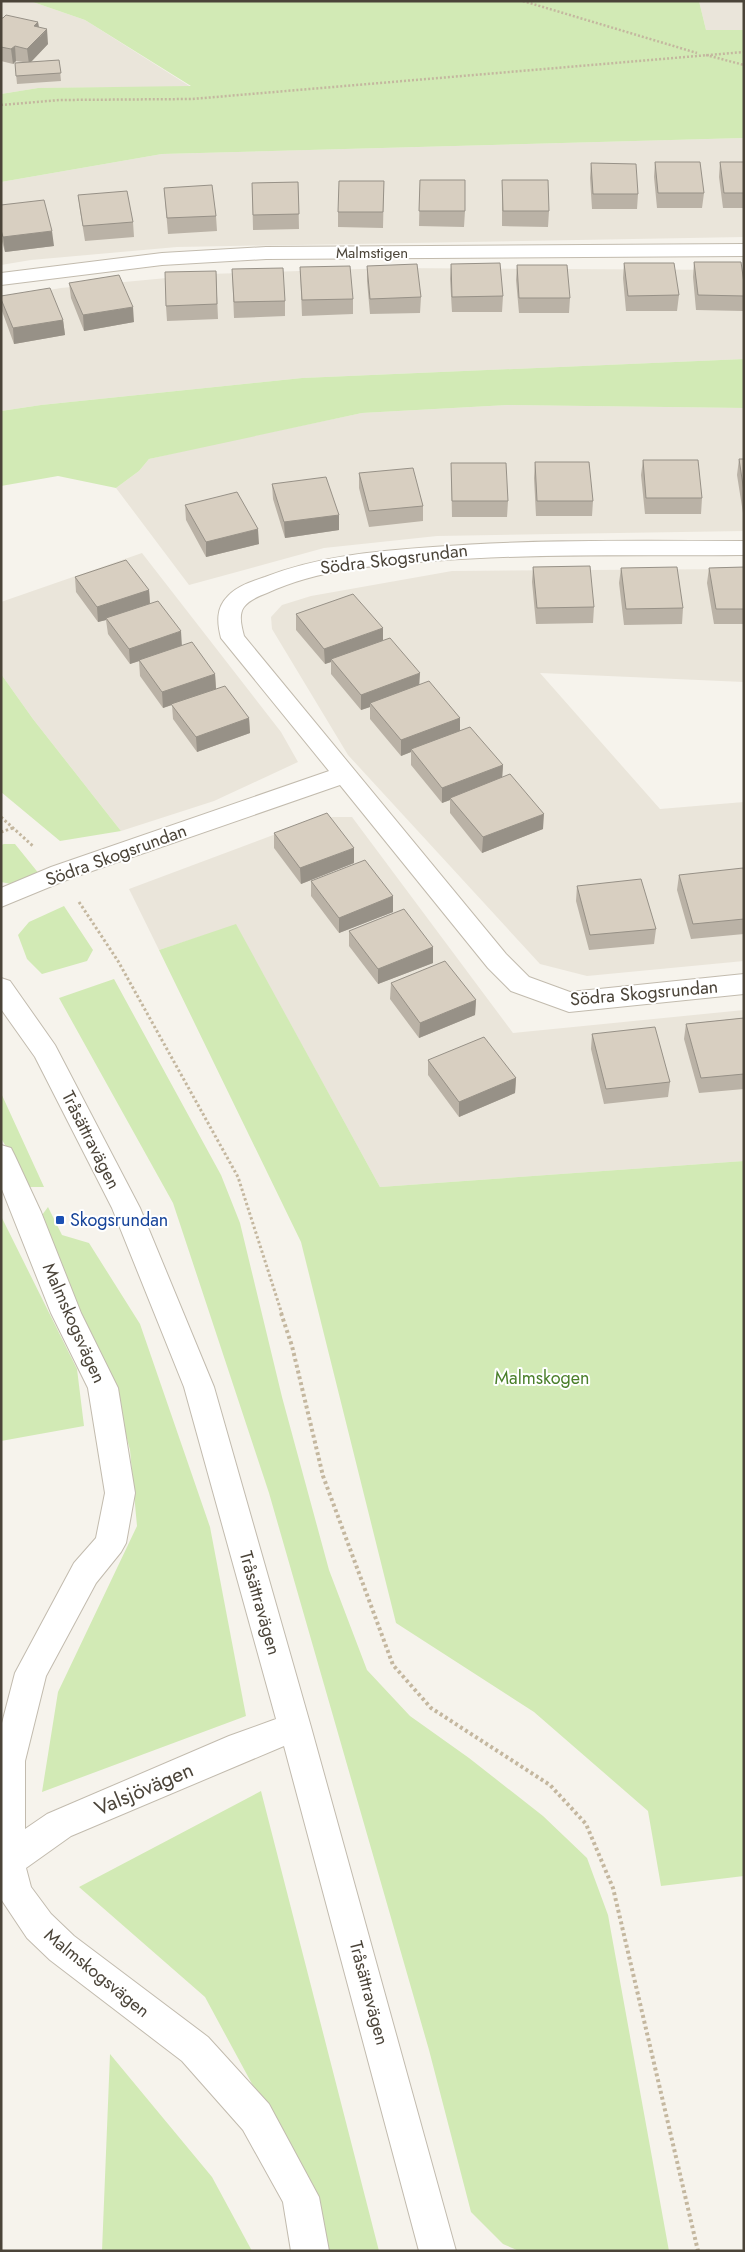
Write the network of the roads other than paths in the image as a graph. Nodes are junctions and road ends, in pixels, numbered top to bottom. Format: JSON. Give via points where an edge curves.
{"nodes":[{"id":1,"x":744,"y":250,"type":"edge"},
{"id":2,"x":1,"y":279,"type":"edge"},
{"id":3,"x":744,"y":548,"type":"edge"},
{"id":4,"x":344,"y":775,"type":"junction"},
{"id":5,"x":1,"y":898,"type":"edge"},
{"id":6,"x":744,"y":984,"type":"edge"},
{"id":7,"x":1,"y":988,"type":"edge"},
{"id":8,"x":1,"y":1156,"type":"edge"},
{"id":9,"x":296,"y":1727,"type":"junction"},
{"id":10,"x":4,"y":1864,"type":"edge"},
{"id":11,"x":310,"y":2251,"type":"edge"},
{"id":12,"x":438,"y":2251,"type":"edge"}],
"edges":[{"from":1,"to":2,"type":"street","name":"Malmstigen","via":[[266,253],[162,259]]},
{"from":3,"to":4,"type":"street","name":"Södra Skogsrundan","via":[[466,550],[313,568],[246,593],[234,604],[229,621],[233,638]]},
{"from":4,"to":5,"type":"street","name":"Södra Skogsrundan","via":[[60,874]]},
{"from":4,"to":6,"type":"street","name":"Södra Skogsrundan","via":[[497,961],[520,984],[569,1002]]},
{"from":7,"to":9,"type":"street","name":"Tråsättravägen","via":[[46,1052],[126,1208],[199,1387]]},
{"from":8,"to":10,"type":"street","name":"Malmskogsvägen","via":[[66,1314],[103,1388],[120,1493],[110,1543],[84,1573],[32,1672],[9,1761]]},
{"from":9,"to":10,"type":"street","name":"Valsjövägen","via":[[241,1747],[59,1825]]},
{"from":9,"to":12,"type":"street","name":"Tråsättravägen"},
{"from":10,"to":11,"type":"street","name":"Malmskogsvägen","via":[[16,1894],[39,1926],[62,1948],[195,2049],[256,2117],[301,2197]]}]}
